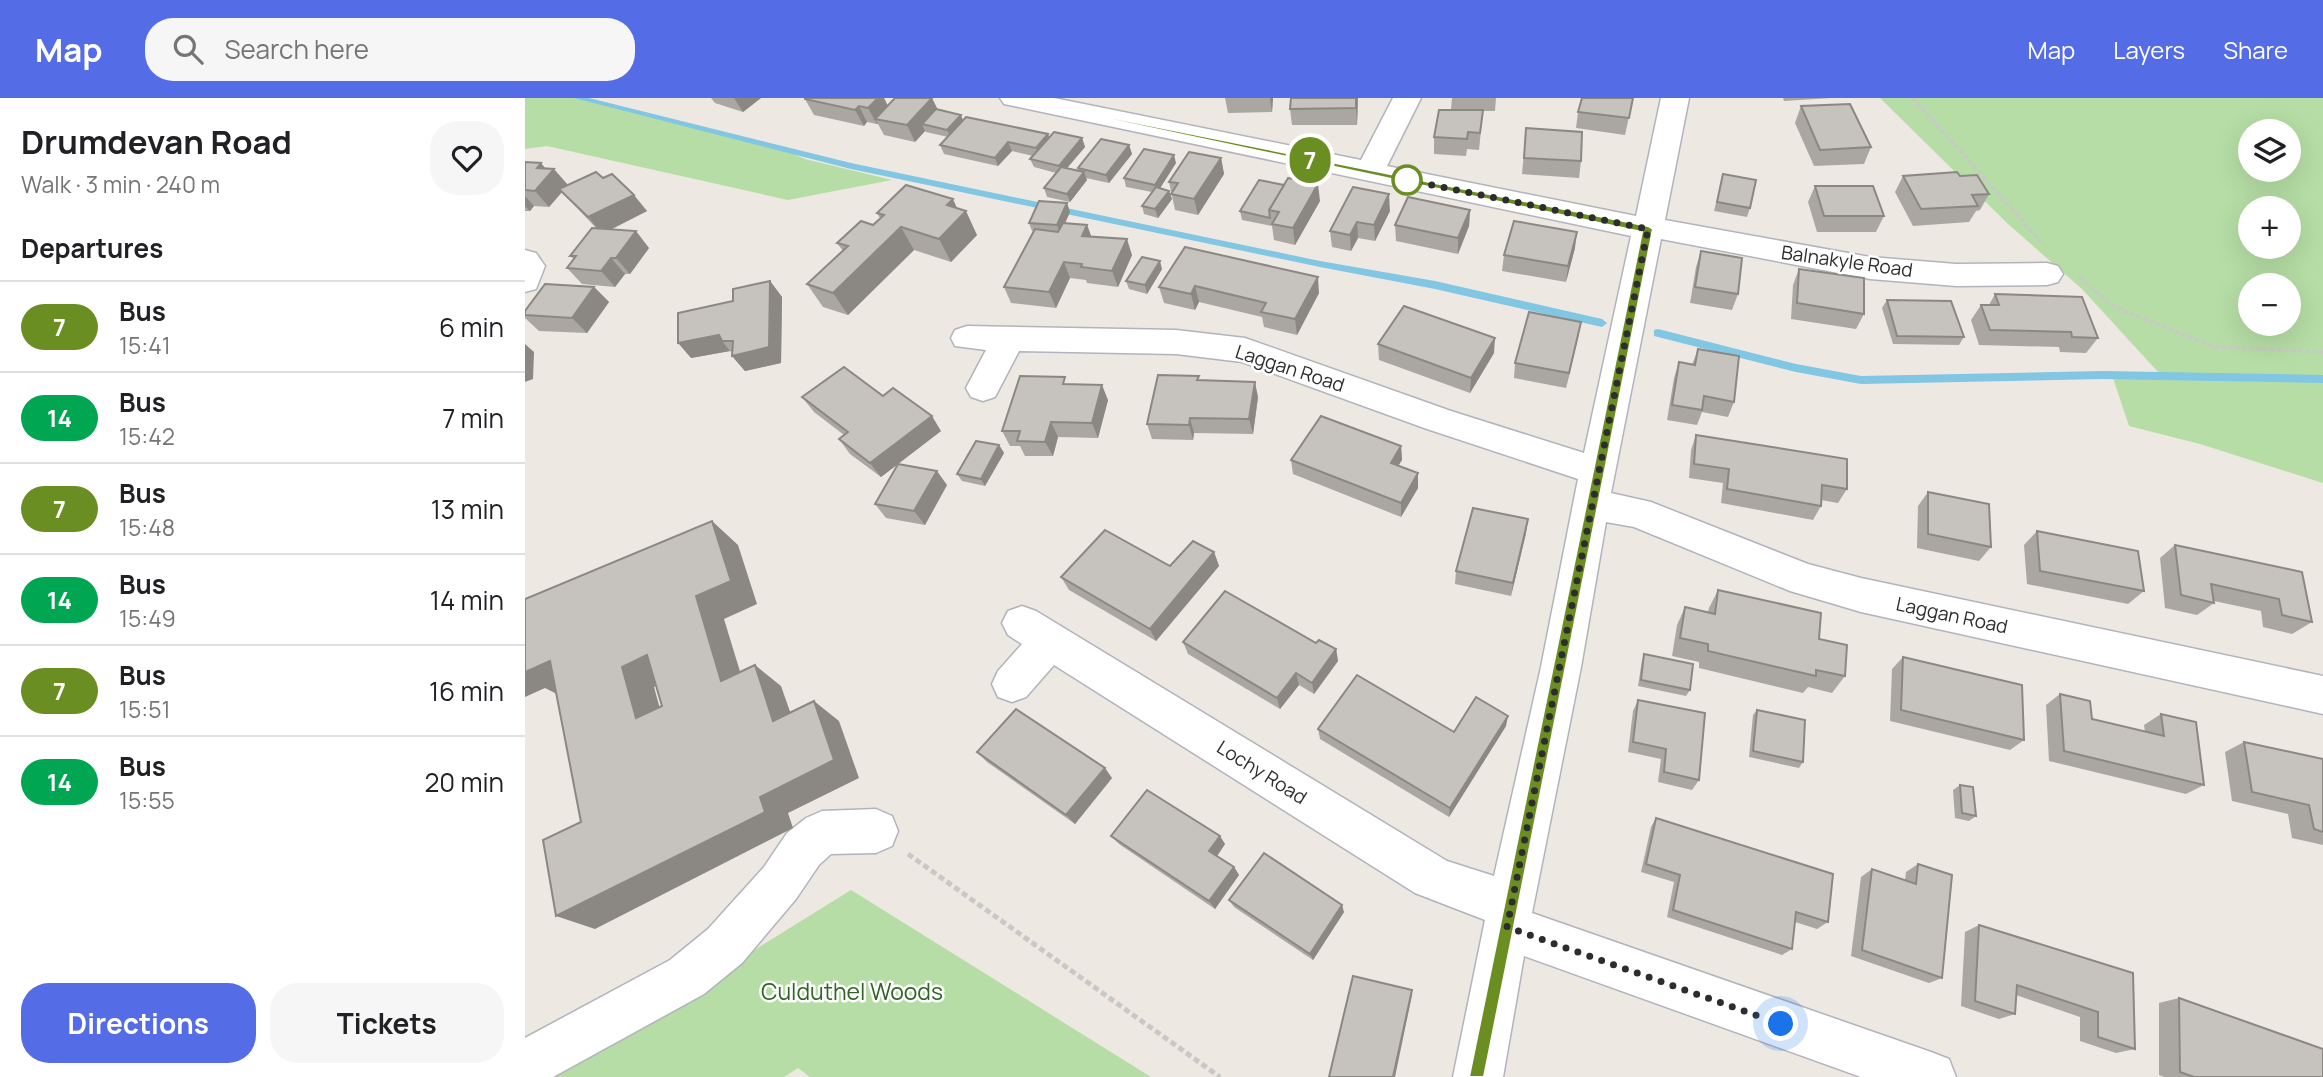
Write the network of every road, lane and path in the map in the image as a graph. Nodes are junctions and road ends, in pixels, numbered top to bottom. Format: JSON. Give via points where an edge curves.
{"nodes":[{"id":1,"x":1014,"y":98,"type":"edge"},
{"id":2,"x":1406,"y":98,"type":"edge"},
{"id":3,"x":1675,"y":98,"type":"edge"},
{"id":4,"x":1913,"y":98,"type":"edge"},
{"id":5,"x":1369,"y":172,"type":"junction"},
{"id":6,"x":1648,"y":228,"type":"junction"},
{"id":7,"x":2008,"y":245,"type":"joint"},
{"id":8,"x":525,"y":261,"type":"edge"},
{"id":9,"x":2046,"y":272,"type":"junction"},
{"id":10,"x":525,"y":281,"type":"edge"},
{"id":11,"x":967,"y":338,"type":"dead end"},
{"id":12,"x":1009,"y":339,"type":"junction"},
{"id":13,"x":2323,"y":352,"type":"edge"},
{"id":14,"x":983,"y":388,"type":"dead end"},
{"id":15,"x":1595,"y":488,"type":"junction"},
{"id":16,"x":1012,"y":684,"type":"dead end"},
{"id":17,"x":2323,"y":695,"type":"edge"},
{"id":18,"x":877,"y":831,"type":"joint"},
{"id":19,"x":1509,"y":915,"type":"junction"},
{"id":20,"x":525,"y":1065,"type":"edge"},
{"id":21,"x":1220,"y":1077,"type":"edge"},
{"id":22,"x":1478,"y":1077,"type":"edge"},
{"id":23,"x":1931,"y":1077,"type":"edge"}],
"edges":[{"from":1,"to":5,"type":"street","name":"Balnakyle Road"},
{"from":2,"to":5,"type":"street"},
{"from":3,"to":6,"type":"street"},
{"from":4,"to":7,"type":"path","via":[[2043,243]]},
{"from":5,"to":6,"type":"street","name":"Balnakyle Road"},
{"from":6,"to":9,"type":"street","name":"Balnakyle Road","via":[[1870,268],[1956,275]]},
{"from":6,"to":15,"type":"street"},
{"from":7,"to":9,"type":"street"},
{"from":8,"to":10,"type":"street","via":[[529,266]]},
{"from":9,"to":13,"type":"path","via":[[2121,310],[2215,346]]},
{"from":11,"to":12,"type":"street","name":"Laggan Road"},
{"from":12,"to":14,"type":"street"},
{"from":12,"to":15,"type":"street","name":"Laggan Road","via":[[1176,342],[1245,351],[1439,420]]},
{"from":15,"to":17,"type":"street","name":"Laggan Road","via":[[1638,513],[1804,579]]},
{"from":15,"to":19,"type":"street"},
{"from":16,"to":19,"type":"street","name":"Lochy Road","via":[[1036,632],[1431,877]]},
{"from":18,"to":20,"type":"street","via":[[822,833],[803,849],[725,946],[687,977]]},
{"from":18,"to":21,"type":"path"},
{"from":19,"to":22,"type":"street"},
{"from":19,"to":23,"type":"street","name":"Lochy Road"}]}
